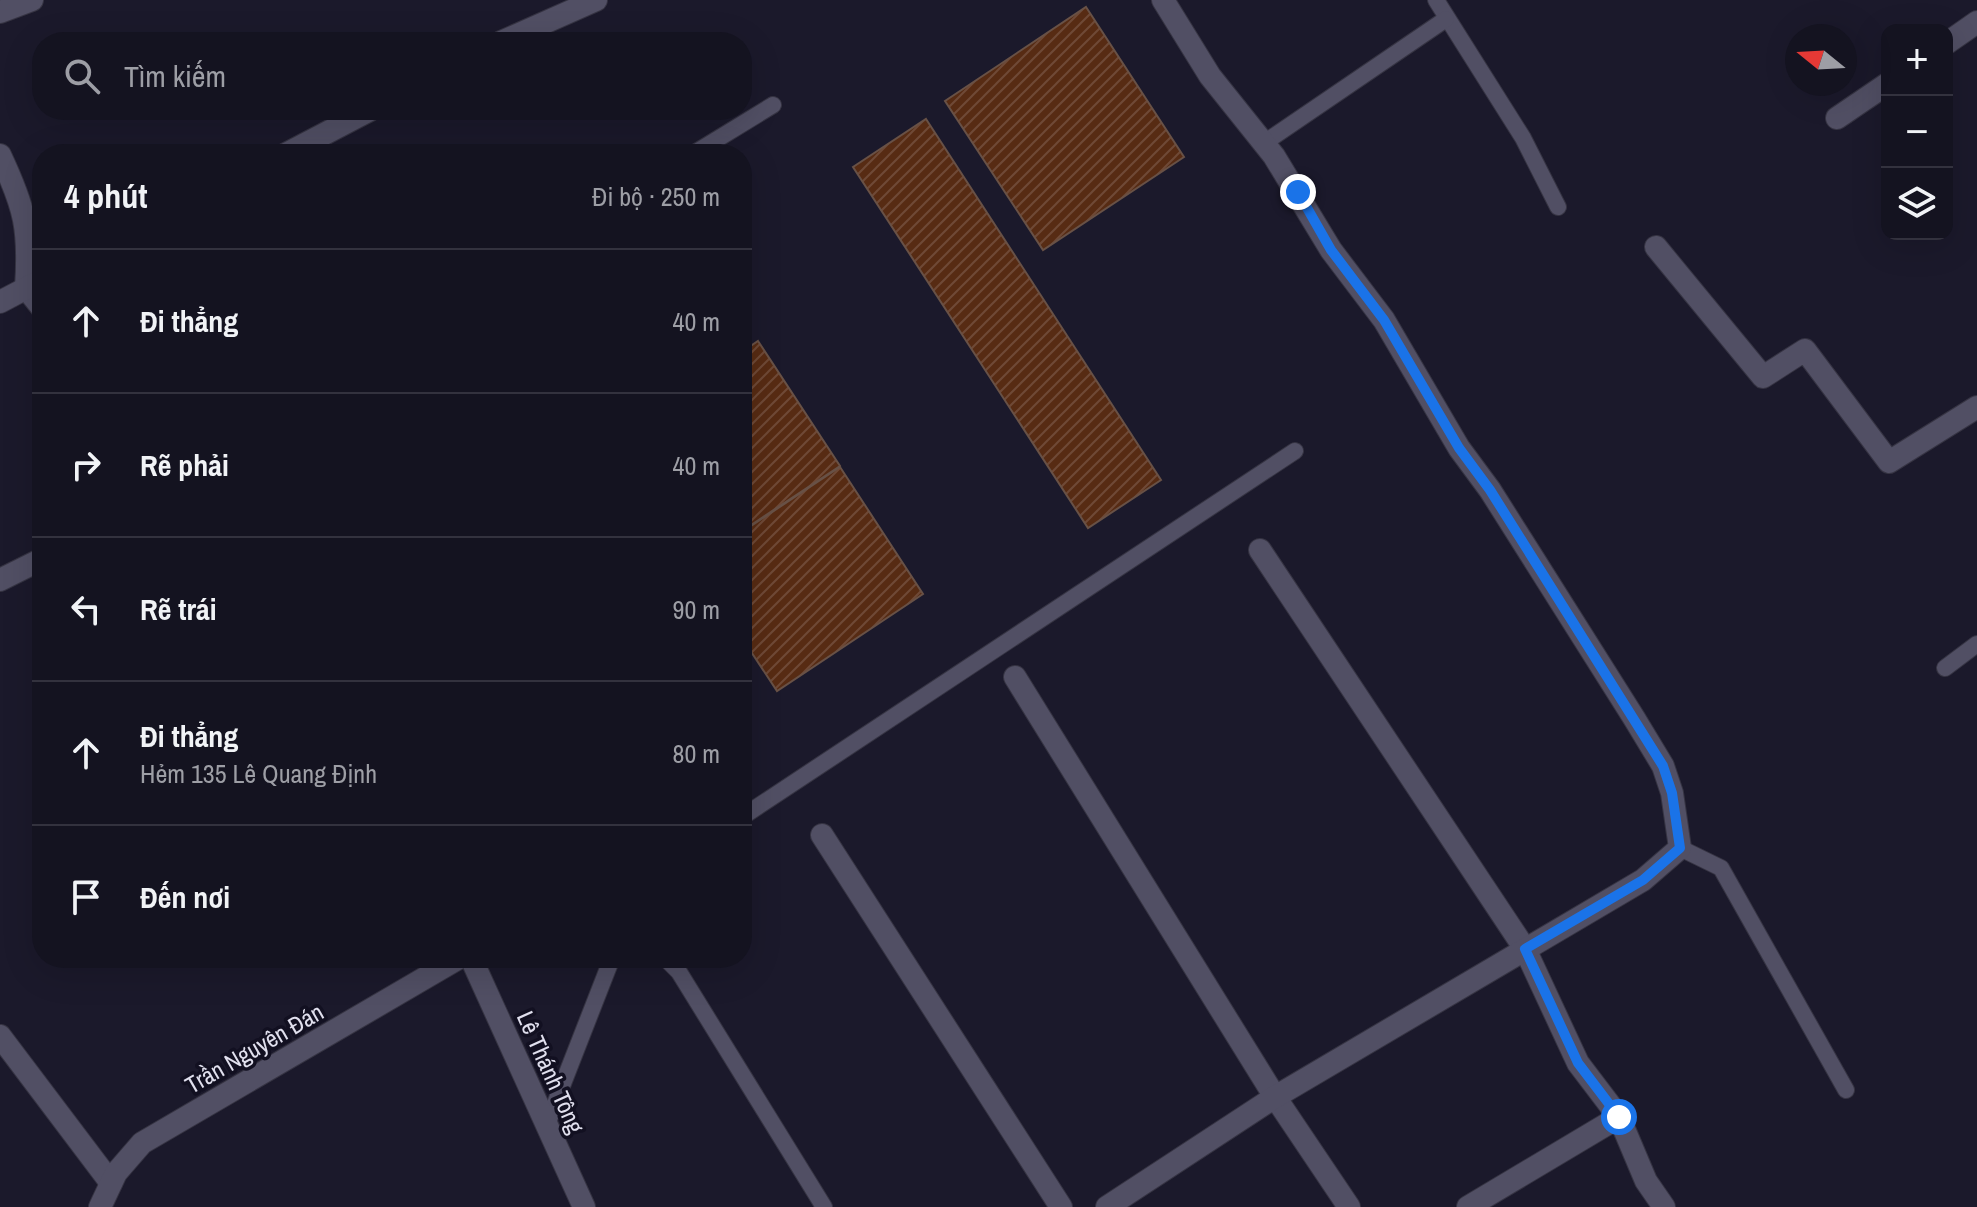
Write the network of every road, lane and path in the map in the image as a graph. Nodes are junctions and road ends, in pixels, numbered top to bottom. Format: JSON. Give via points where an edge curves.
{"nodes":[{"id":1,"x":32,"y":0,"type":"edge"},
{"id":2,"x":596,"y":0,"type":"edge"},
{"id":3,"x":1163,"y":0,"type":"edge"},
{"id":4,"x":1436,"y":0,"type":"edge"},
{"id":5,"x":0,"y":12,"type":"edge"},
{"id":6,"x":1446,"y":19,"type":"junction"},
{"id":7,"x":1977,"y":22,"type":"edge"},
{"id":8,"x":524,"y":32,"type":"edge"},
{"id":9,"x":1953,"y":39,"type":"edge"},
{"id":10,"x":1881,"y":88,"type":"edge"},
{"id":11,"x":773,"y":105,"type":"dead end"},
{"id":12,"x":752,"y":118,"type":"edge"},
{"id":13,"x":1837,"y":118,"type":"dead end"},
{"id":14,"x":351,"y":120,"type":"edge"},
{"id":15,"x":749,"y":120,"type":"edge"},
{"id":16,"x":1264,"y":143,"type":"junction"},
{"id":17,"x":305,"y":144,"type":"edge"},
{"id":18,"x":709,"y":144,"type":"edge"},
{"id":19,"x":0,"y":155,"type":"edge"},
{"id":20,"x":1558,"y":207,"type":"dead end"},
{"id":21,"x":1656,"y":247,"type":"dead end"},
{"id":22,"x":32,"y":267,"type":"edge"},
{"id":23,"x":32,"y":285,"type":"edge"},
{"id":24,"x":0,"y":302,"type":"edge"},
{"id":25,"x":1977,"y":407,"type":"edge"},
{"id":26,"x":1295,"y":451,"type":"dead end"},
{"id":27,"x":1260,"y":550,"type":"dead end"},
{"id":28,"x":32,"y":564,"type":"edge"},
{"id":29,"x":0,"y":580,"type":"edge"},
{"id":30,"x":1977,"y":644,"type":"edge"},
{"id":31,"x":1945,"y":668,"type":"dead end"},
{"id":32,"x":1015,"y":677,"type":"dead end"},
{"id":33,"x":752,"y":810,"type":"edge"},
{"id":34,"x":822,"y":835,"type":"dead end"},
{"id":35,"x":1680,"y":848,"type":"junction"},
{"id":36,"x":1525,"y":949,"type":"junction"},
{"id":37,"x":442,"y":968,"type":"edge"},
{"id":38,"x":475,"y":968,"type":"edge"},
{"id":39,"x":608,"y":968,"type":"edge"},
{"id":40,"x":675,"y":968,"type":"edge"},
{"id":41,"x":0,"y":1036,"type":"edge"},
{"id":42,"x":1846,"y":1090,"type":"dead end"},
{"id":43,"x":1275,"y":1097,"type":"junction"},
{"id":44,"x":1619,"y":1117,"type":"junction"},
{"id":45,"x":546,"y":1127,"type":"junction"},
{"id":46,"x":111,"y":1183,"type":"junction"},
{"id":47,"x":100,"y":1207,"type":"edge"},
{"id":48,"x":584,"y":1207,"type":"edge"},
{"id":49,"x":824,"y":1207,"type":"edge"},
{"id":50,"x":1061,"y":1207,"type":"edge"},
{"id":51,"x":1107,"y":1207,"type":"edge"},
{"id":52,"x":1349,"y":1207,"type":"edge"},
{"id":53,"x":1468,"y":1207,"type":"edge"},
{"id":54,"x":1664,"y":1207,"type":"edge"}],
"edges":[{"from":1,"to":5,"type":"street"},
{"from":2,"to":8,"type":"street"},
{"from":3,"to":16,"type":"street","via":[[1210,76]]},
{"from":4,"to":6,"type":"lane"},
{"from":6,"to":16,"type":"lane"},
{"from":6,"to":20,"type":"lane","via":[[1523,138]]},
{"from":7,"to":9,"type":"street"},
{"from":10,"to":13,"type":"street"},
{"from":11,"to":12,"type":"lane"},
{"from":14,"to":17,"type":"street"},
{"from":15,"to":18,"type":"lane"},
{"from":16,"to":35,"type":"street","via":[[1331,250],[1384,320],[1459,448],[1663,766]]},
{"from":19,"to":22,"type":"street","via":[[22,202]]},
{"from":21,"to":25,"type":"street","via":[[1763,377],[1805,350],[1889,462]]},
{"from":23,"to":24,"type":"street"},
{"from":26,"to":33,"type":"lane"},
{"from":27,"to":36,"type":"street"},
{"from":28,"to":29,"type":"street"},
{"from":30,"to":31,"type":"lane"},
{"from":32,"to":43,"type":"street"},
{"from":34,"to":50,"type":"street"},
{"from":35,"to":36,"type":"street","via":[[1643,880]]},
{"from":35,"to":42,"type":"lane","via":[[1721,868]]},
{"from":36,"to":43,"type":"street"},
{"from":36,"to":44,"type":"street","via":[[1578,1063]]},
{"from":37,"to":46,"type":"street","name":"Trần Nguyên Đán","via":[[142,1143]]},
{"from":38,"to":45,"type":"street","name":"Lê Thánh Tông"},
{"from":39,"to":45,"type":"lane"},
{"from":40,"to":49,"type":"lane"},
{"from":41,"to":46,"type":"street"},
{"from":43,"to":51,"type":"street"},
{"from":43,"to":52,"type":"street"},
{"from":44,"to":53,"type":"street"},
{"from":44,"to":54,"type":"street","via":[[1646,1181]]},
{"from":45,"to":48,"type":"street","name":"Lê Thánh Tông"},
{"from":46,"to":47,"type":"street","name":"Trần Nguyên Đán"}]}
